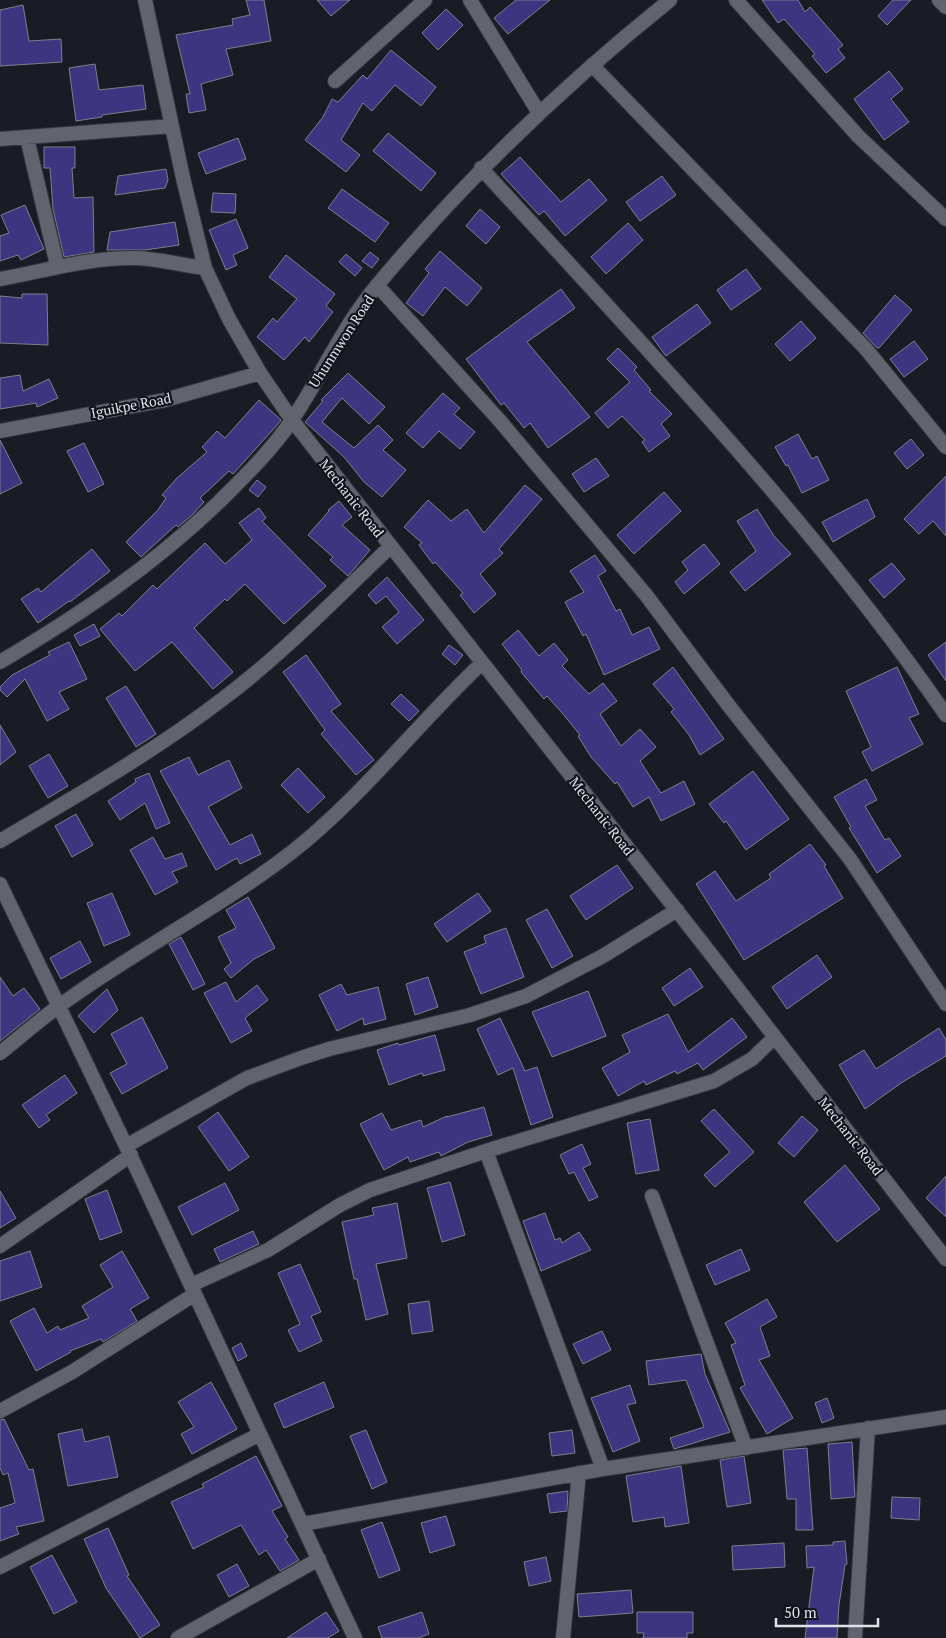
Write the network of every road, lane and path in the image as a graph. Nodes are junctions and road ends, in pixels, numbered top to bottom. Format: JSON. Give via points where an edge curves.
{"nodes":[{"id":1,"x":145,"y":0,"type":"edge"},
{"id":2,"x":425,"y":0,"type":"edge"},
{"id":3,"x":470,"y":0,"type":"edge"},
{"id":4,"x":670,"y":0,"type":"edge"},
{"id":5,"x":736,"y":0,"type":"edge"},
{"id":6,"x":939,"y":0,"type":"edge"},
{"id":7,"x":946,"y":7,"type":"edge"},
{"id":8,"x":592,"y":65,"type":"junction"},
{"id":9,"x":335,"y":81,"type":"dead end"},
{"id":10,"x":539,"y":113,"type":"junction"},
{"id":11,"x":172,"y":126,"type":"junction"},
{"id":12,"x":27,"y":138,"type":"junction"},
{"id":13,"x":0,"y":139,"type":"edge"},
{"id":14,"x":481,"y":168,"type":"junction"},
{"id":15,"x":946,"y":218,"type":"edge"},
{"id":16,"x":57,"y":265,"type":"junction"},
{"id":17,"x":204,"y":268,"type":"junction"},
{"id":18,"x":0,"y":279,"type":"edge"},
{"id":19,"x":377,"y":285,"type":"junction"},
{"id":20,"x":260,"y":373,"type":"junction"},
{"id":21,"x":292,"y":420,"type":"junction"},
{"id":22,"x":0,"y":431,"type":"edge"},
{"id":23,"x":946,"y":447,"type":"edge"},
{"id":24,"x":390,"y":547,"type":"junction"},
{"id":25,"x":0,"y":662,"type":"edge"},
{"id":26,"x":482,"y":664,"type":"junction"},
{"id":27,"x":946,"y":715,"type":"edge"},
{"id":28,"x":0,"y":841,"type":"edge"},
{"id":29,"x":0,"y":884,"type":"edge"},
{"id":30,"x":677,"y":910,"type":"junction"},
{"id":31,"x":946,"y":1004,"type":"edge"},
{"id":32,"x":59,"y":1006,"type":"junction"},
{"id":33,"x":775,"y":1038,"type":"junction"},
{"id":34,"x":0,"y":1053,"type":"edge"},
{"id":35,"x":128,"y":1151,"type":"junction"},
{"id":36,"x":486,"y":1151,"type":"junction"},
{"id":37,"x":652,"y":1196,"type":"dead end"},
{"id":38,"x":0,"y":1246,"type":"edge"},
{"id":39,"x":946,"y":1259,"type":"edge"},
{"id":40,"x":193,"y":1290,"type":"junction"},
{"id":41,"x":0,"y":1411,"type":"edge"},
{"id":42,"x":946,"y":1417,"type":"edge"},
{"id":43,"x":868,"y":1428,"type":"junction"},
{"id":44,"x":260,"y":1434,"type":"junction"},
{"id":45,"x":746,"y":1448,"type":"junction"},
{"id":46,"x":603,"y":1469,"type":"junction"},
{"id":47,"x":579,"y":1473,"type":"junction"},
{"id":48,"x":303,"y":1524,"type":"junction"},
{"id":49,"x":319,"y":1559,"type":"junction"},
{"id":50,"x":0,"y":1567,"type":"edge"},
{"id":51,"x":178,"y":1638,"type":"edge"},
{"id":52,"x":355,"y":1638,"type":"edge"},
{"id":53,"x":564,"y":1638,"type":"edge"},
{"id":54,"x":855,"y":1638,"type":"edge"}],
"edges":[{"from":1,"to":11,"type":"street","name":"Mechanic Road"},
{"from":2,"to":9,"type":"street"},
{"from":3,"to":10,"type":"street"},
{"from":4,"to":8,"type":"street","name":"Uhunmwon Road"},
{"from":5,"to":15,"type":"street","via":[[858,136]]},
{"from":6,"to":7,"type":"street"},
{"from":8,"to":10,"type":"street","name":"Uhunmwon Road"},
{"from":8,"to":23,"type":"street","via":[[866,349]]},
{"from":10,"to":14,"type":"street","name":"Uhunmwon Road"},
{"from":11,"to":12,"type":"street"},
{"from":11,"to":17,"type":"street","name":"Mechanic Road"},
{"from":12,"to":13,"type":"street"},
{"from":12,"to":16,"type":"street"},
{"from":14,"to":19,"type":"street","name":"Uhunmwon Road"},
{"from":14,"to":27,"type":"street","via":[[725,438],[846,579],[883,625]]},
{"from":16,"to":17,"type":"street","via":[[134,258]]},
{"from":16,"to":18,"type":"street"},
{"from":17,"to":20,"type":"street","name":"Mechanic Road"},
{"from":19,"to":21,"type":"street","name":"Uhunmwon Road"},
{"from":19,"to":31,"type":"street","via":[[500,420],[646,595],[850,859]]},
{"from":20,"to":21,"type":"street","name":"Mechanic Road"},
{"from":20,"to":22,"type":"street","name":"Iguikpe Road","via":[[165,400]]},
{"from":21,"to":24,"type":"street","name":"Mechanic Road"},
{"from":21,"to":25,"type":"street","name":"Uhunmwon Road","via":[[254,468],[173,544],[77,616]]},
{"from":24,"to":26,"type":"street","name":"Mechanic Road"},
{"from":24,"to":28,"type":"street","via":[[270,661],[225,698],[140,758]]},
{"from":26,"to":30,"type":"street","name":"Mechanic Road"},
{"from":26,"to":32,"type":"street","via":[[448,694],[351,797],[293,851]]},
{"from":29,"to":32,"type":"street"},
{"from":30,"to":33,"type":"street","name":"Mechanic Road"},
{"from":30,"to":35,"type":"street","via":[[603,956],[526,996],[470,1015],[329,1049],[247,1078]]},
{"from":32,"to":34,"type":"street"},
{"from":32,"to":35,"type":"street"},
{"from":33,"to":36,"type":"street","via":[[752,1059],[714,1081]]},
{"from":33,"to":39,"type":"street","name":"Mechanic Road"},
{"from":35,"to":38,"type":"street"},
{"from":35,"to":40,"type":"street"},
{"from":36,"to":40,"type":"street","via":[[356,1197]]},
{"from":36,"to":46,"type":"street"},
{"from":37,"to":45,"type":"street"},
{"from":40,"to":41,"type":"street","via":[[72,1372]]},
{"from":40,"to":44,"type":"street"},
{"from":42,"to":43,"type":"street"},
{"from":43,"to":45,"type":"street"},
{"from":43,"to":54,"type":"street"},
{"from":44,"to":48,"type":"street"},
{"from":44,"to":50,"type":"street"},
{"from":45,"to":46,"type":"street"},
{"from":46,"to":47,"type":"street"},
{"from":47,"to":48,"type":"street"},
{"from":47,"to":53,"type":"street"},
{"from":48,"to":49,"type":"street"},
{"from":49,"to":51,"type":"street"},
{"from":49,"to":52,"type":"street"}]}
